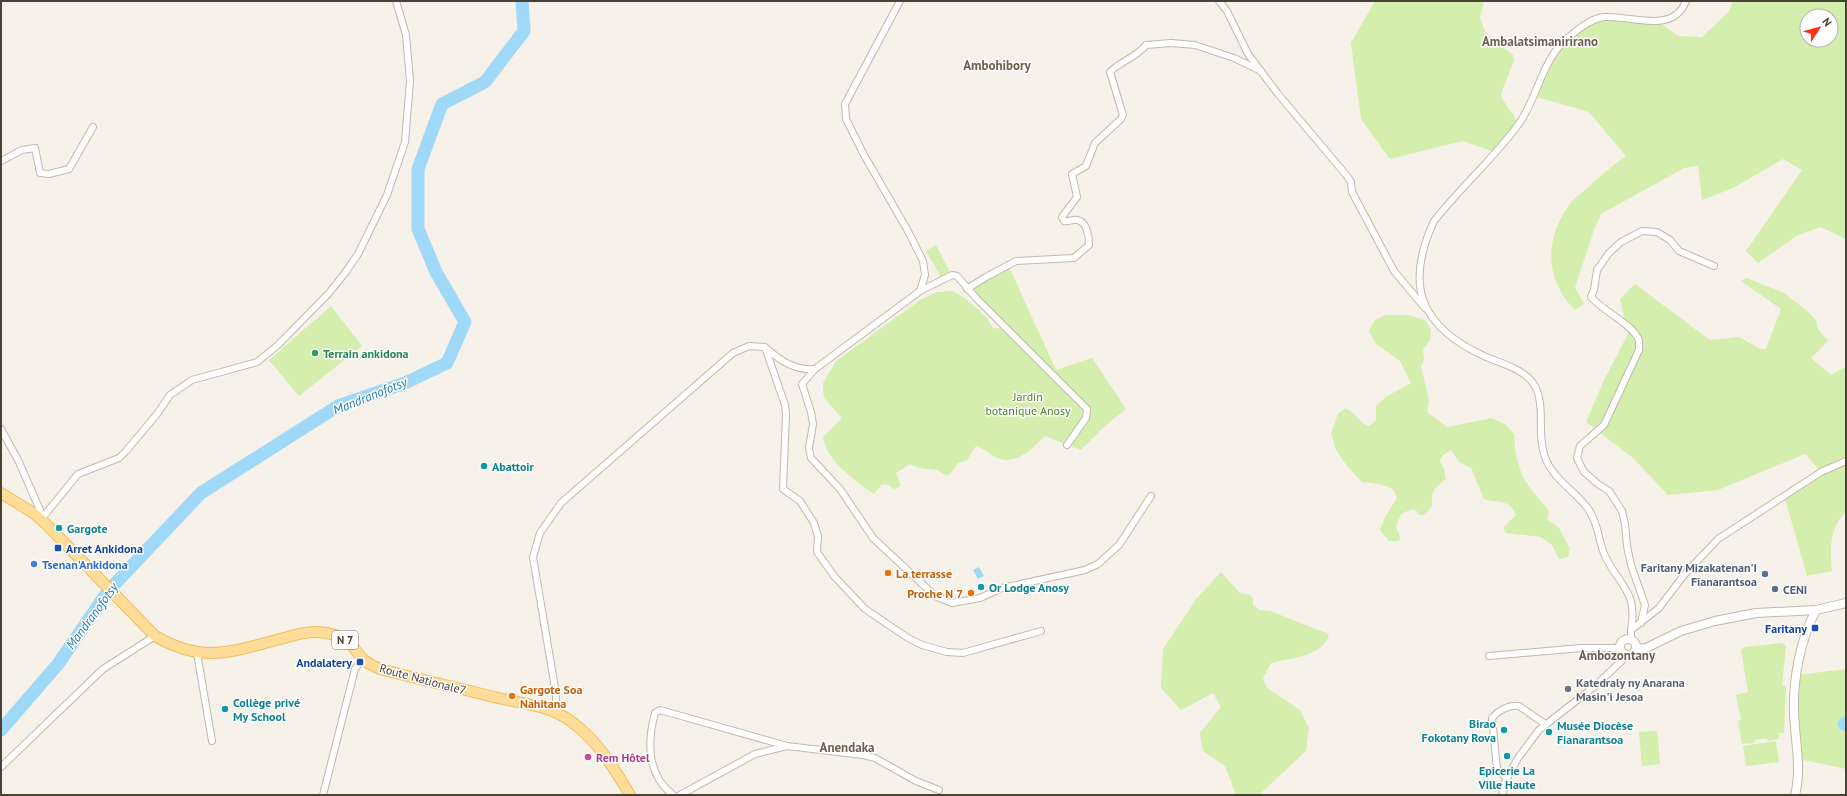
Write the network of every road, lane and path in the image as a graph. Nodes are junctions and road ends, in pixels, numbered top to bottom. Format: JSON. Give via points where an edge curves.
{"nodes":[{"id":1,"x":396,"y":1,"type":"edge"},
{"id":2,"x":900,"y":1,"type":"edge"},
{"id":3,"x":1219,"y":1,"type":"edge"},
{"id":4,"x":1686,"y":1,"type":"edge"},
{"id":5,"x":1261,"y":71,"type":"junction"},
{"id":6,"x":93,"y":127,"type":"dead end"},
{"id":7,"x":1,"y":161,"type":"edge"},
{"id":8,"x":1714,"y":266,"type":"dead end"},
{"id":9,"x":967,"y":289,"type":"junction"},
{"id":10,"x":920,"y":290,"type":"junction"},
{"id":11,"x":1427,"y":310,"type":"junction"},
{"id":12,"x":765,"y":347,"type":"junction"},
{"id":13,"x":815,"y":369,"type":"junction"},
{"id":14,"x":1,"y":429,"type":"edge"},
{"id":15,"x":1067,"y":445,"type":"dead end"},
{"id":16,"x":1846,"y":461,"type":"edge"},
{"id":17,"x":1,"y":493,"type":"edge"},
{"id":18,"x":1151,"y":496,"type":"dead end"},
{"id":19,"x":44,"y":520,"type":"junction"},
{"id":20,"x":1846,"y":603,"type":"edge"},
{"id":21,"x":1816,"y":610,"type":"junction"},
{"id":22,"x":1640,"y":623,"type":"junction"},
{"id":23,"x":1631,"y":630,"type":"junction"},
{"id":24,"x":1041,"y":631,"type":"dead end"},
{"id":25,"x":155,"y":636,"type":"junction"},
{"id":26,"x":1631,"y":639,"type":"junction"},
{"id":27,"x":1620,"y":648,"type":"junction"},
{"id":28,"x":1637,"y":650,"type":"junction"},
{"id":29,"x":197,"y":653,"type":"junction"},
{"id":30,"x":1488,"y":656,"type":"dead end"},
{"id":31,"x":1627,"y":656,"type":"junction"},
{"id":32,"x":363,"y":659,"type":"junction"},
{"id":33,"x":556,"y":713,"type":"junction"},
{"id":34,"x":1545,"y":724,"type":"junction"},
{"id":35,"x":212,"y":741,"type":"dead end"},
{"id":36,"x":787,"y":746,"type":"junction"},
{"id":37,"x":1,"y":767,"type":"edge"},
{"id":38,"x":1507,"y":778,"type":"junction"},
{"id":39,"x":939,"y":790,"type":"dead end"},
{"id":40,"x":323,"y":795,"type":"edge"},
{"id":41,"x":630,"y":795,"type":"edge"},
{"id":42,"x":673,"y":795,"type":"edge"},
{"id":43,"x":680,"y":795,"type":"edge"},
{"id":44,"x":1503,"y":795,"type":"edge"},
{"id":45,"x":1795,"y":795,"type":"edge"}],
"edges":[{"from":1,"to":19,"type":"street","via":[[406,35],[410,81],[406,142],[387,195],[358,254],[345,274],[278,346],[256,362],[192,380],[170,396],[119,458],[78,474]]},
{"from":2,"to":10,"type":"street","via":[[845,104],[846,119],[922,261],[925,275]]},
{"from":3,"to":5,"type":"street","via":[[1227,11],[1248,54]]},
{"from":4,"to":11,"type":"street","via":[[1677,14],[1659,22],[1603,17],[1584,25],[1568,37],[1550,59],[1519,123],[1434,221],[1420,259],[1418,277]]},
{"from":5,"to":9,"type":"street","via":[[1196,44],[1171,43],[1146,45],[1141,51],[1116,66],[1110,72],[1121,119],[1095,143],[1086,166],[1072,174],[1077,197],[1062,217],[1064,221],[1077,220],[1082,223],[1088,234],[1089,245],[1074,258],[1016,261]]},
{"from":5,"to":11,"type":"street","via":[[1347,176],[1351,182],[1352,192],[1394,271]]},
{"from":6,"to":7,"type":"street","via":[[69,169],[49,174],[40,173],[35,148],[22,150]]},
{"from":8,"to":22,"type":"street","via":[[1678,251],[1670,240],[1657,232],[1642,231],[1621,242],[1609,253],[1597,270],[1591,297],[1633,331],[1639,339],[1639,350],[1604,425],[1580,446],[1577,458],[1584,472],[1609,491],[1622,511],[1626,524],[1626,546],[1645,605]]},
{"from":9,"to":10,"type":"street","via":[[958,276],[952,275]]},
{"from":9,"to":15,"type":"street","via":[[1087,410],[1086,418]]},
{"from":10,"to":13,"type":"street"},
{"from":11,"to":23,"type":"street","via":[[1444,332],[1454,340],[1519,372],[1533,383],[1541,404],[1541,436],[1545,457],[1552,472],[1588,509],[1597,524],[1605,558],[1624,584],[1632,602],[1634,616]]},
{"from":12,"to":13,"type":"street","via":[[778,360],[804,370]]},
{"from":12,"to":24,"type":"street","via":[[786,414],[783,489],[800,501],[814,522],[818,536],[817,552],[834,576],[865,609],[912,640],[947,652],[963,653]]},
{"from":12,"to":33,"type":"street","via":[[749,346],[733,352],[561,503],[540,533],[533,557],[556,694]]},
{"from":13,"to":18,"type":"street","via":[[802,384],[813,424],[809,448],[811,458],[840,489],[873,538],[943,600],[952,603],[980,598],[1002,588],[1085,570],[1098,564],[1119,545]]},
{"from":14,"to":19,"type":"street","via":[[18,460]]},
{"from":16,"to":22,"type":"street","via":[[1821,472],[1718,539],[1684,575],[1659,608]]},
{"from":17,"to":19,"type":"main road","number":"N 7"},
{"from":19,"to":25,"type":"main road","name":"Route Nationale7","number":"N 7","via":[[84,565]]},
{"from":20,"to":21,"type":"street"},
{"from":21,"to":28,"type":"street","via":[[1756,613],[1715,621],[1681,631]]},
{"from":21,"to":45,"type":"street","via":[[1805,633],[1794,694],[1799,759]]},
{"from":22,"to":23,"type":"street"},
{"from":23,"to":26,"type":"street"},
{"from":25,"to":29,"type":"main road","name":"Route Nationale7","number":"N 7","via":[[172,646]]},
{"from":25,"to":37,"type":"street","via":[[104,669]]},
{"from":26,"to":27,"type":"street","via":[[1623,641]]},
{"from":26,"to":28,"type":"street","via":[[1635,642]]},
{"from":27,"to":30,"type":"street","via":[[1583,648]]},
{"from":27,"to":31,"type":"street"},
{"from":28,"to":31,"type":"street","via":[[1633,655]]},
{"from":29,"to":32,"type":"main road","name":"Route Nationale7","number":"N 7","via":[[225,653],[304,632],[322,632],[336,635],[352,644]]},
{"from":29,"to":35,"type":"street"},
{"from":31,"to":34,"type":"street","via":[[1595,686]]},
{"from":32,"to":33,"type":"main road","name":"Route Nationale7","number":"N 7","via":[[380,669],[526,702]]},
{"from":32,"to":40,"type":"street","via":[[355,668]]},
{"from":33,"to":41,"type":"main road","number":"N 7","via":[[571,721],[595,743]]},
{"from":34,"to":38,"type":"street","via":[[1518,758]]},
{"from":34,"to":38,"type":"street","via":[[1515,705],[1500,711],[1492,718],[1497,769]]},
{"from":36,"to":39,"type":"street","via":[[875,758],[916,781]]},
{"from":36,"to":42,"type":"street","via":[[660,710],[655,713],[653,722],[651,759],[662,784]]},
{"from":36,"to":43,"type":"street","via":[[755,754]]},
{"from":38,"to":44,"type":"street","via":[[1502,786]]}]}
